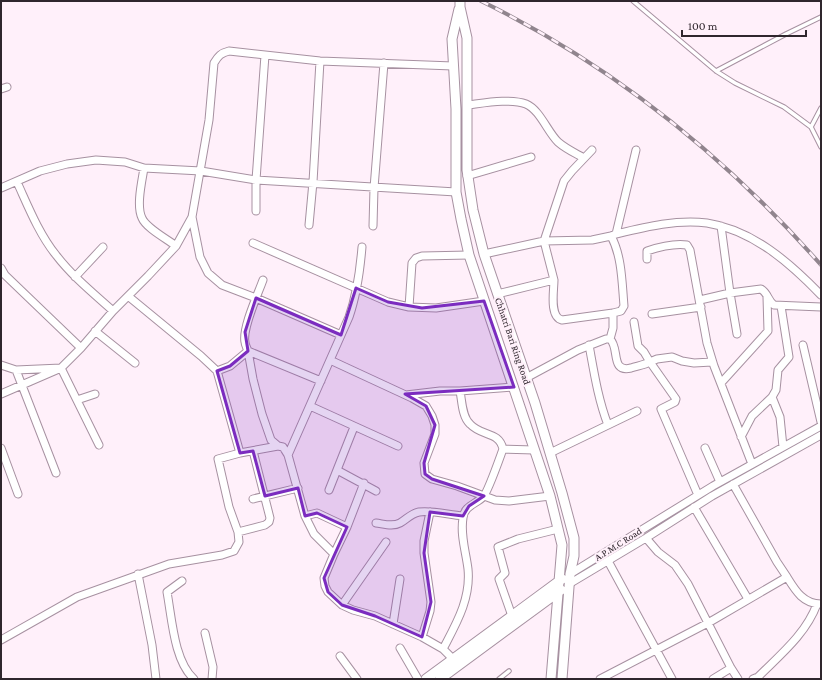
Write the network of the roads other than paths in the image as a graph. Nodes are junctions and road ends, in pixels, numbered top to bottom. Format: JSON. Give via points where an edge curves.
{"nodes":[{"id":1,"x":633,"y":1,"type":"edge"},
{"id":2,"x":460,"y":4,"type":"edge"},
{"id":3,"x":821,"y":17,"type":"edge"},
{"id":4,"x":265,"y":55,"type":"junction"},
{"id":5,"x":320,"y":61,"type":"junction"},
{"id":6,"x":384,"y":63,"type":"junction"},
{"id":7,"x":453,"y":66,"type":"junction"},
{"id":8,"x":716,"y":71,"type":"junction"},
{"id":9,"x":468,"y":105,"type":"junction"},
{"id":10,"x":821,"y":108,"type":"edge"},
{"id":11,"x":811,"y":127,"type":"junction"},
{"id":12,"x":821,"y":147,"type":"edge"},
{"id":13,"x":592,"y":150,"type":"dead end"},
{"id":14,"x":636,"y":150,"type":"dead end"},
{"id":15,"x":531,"y":157,"type":"dead end"},
{"id":16,"x":584,"y":158,"type":"junction"},
{"id":17,"x":144,"y":168,"type":"junction"},
{"id":18,"x":201,"y":171,"type":"junction"},
{"id":19,"x":467,"y":176,"type":"junction"},
{"id":20,"x":256,"y":180,"type":"junction"},
{"id":21,"x":17,"y":182,"type":"junction"},
{"id":22,"x":313,"y":182,"type":"junction"},
{"id":23,"x":1,"y":188,"type":"edge"},
{"id":24,"x":374,"y":188,"type":"junction"},
{"id":25,"x":456,"y":192,"type":"junction"},
{"id":26,"x":256,"y":211,"type":"dead end"},
{"id":27,"x":192,"y":217,"type":"junction"},
{"id":28,"x":309,"y":225,"type":"dead end"},
{"id":29,"x":373,"y":226,"type":"dead end"},
{"id":30,"x":720,"y":226,"type":"junction"},
{"id":31,"x":614,"y":235,"type":"junction"},
{"id":32,"x":544,"y":241,"type":"junction"},
{"id":33,"x":253,"y":242,"type":"dead end"},
{"id":34,"x":176,"y":246,"type":"junction"},
{"id":35,"x":362,"y":246,"type":"dead end"},
{"id":36,"x":104,"y":247,"type":"dead end"},
{"id":37,"x":484,"y":254,"type":"junction"},
{"id":38,"x":469,"y":255,"type":"junction"},
{"id":39,"x":648,"y":259,"type":"dead end"},
{"id":40,"x":1,"y":268,"type":"edge"},
{"id":41,"x":75,"y":277,"type":"junction"},
{"id":42,"x":263,"y":280,"type":"dead end"},
{"id":43,"x":554,"y":280,"type":"junction"},
{"id":44,"x":356,"y":288,"type":"junction"},
{"id":45,"x":497,"y":294,"type":"junction"},
{"id":46,"x":730,"y":294,"type":"junction"},
{"id":47,"x":128,"y":296,"type":"junction"},
{"id":48,"x":821,"y":296,"type":"edge"},
{"id":49,"x":767,"y":297,"type":"junction"},
{"id":50,"x":256,"y":298,"type":"junction"},
{"id":51,"x":484,"y":301,"type":"junction"},
{"id":52,"x":700,"y":303,"type":"junction"},
{"id":53,"x":410,"y":306,"type":"junction"},
{"id":54,"x":781,"y":306,"type":"junction"},
{"id":55,"x":821,"y":307,"type":"edge"},
{"id":56,"x":113,"y":311,"type":"junction"},
{"id":57,"x":613,"y":313,"type":"junction"},
{"id":58,"x":652,"y":314,"type":"dead end"},
{"id":59,"x":634,"y":322,"type":"dead end"},
{"id":60,"x":95,"y":331,"type":"junction"},
{"id":61,"x":737,"y":334,"type":"dead end"},
{"id":62,"x":341,"y":335,"type":"junction"},
{"id":63,"x":610,"y":338,"type":"junction"},
{"id":64,"x":589,"y":345,"type":"junction"},
{"id":65,"x":804,"y":345,"type":"dead end"},
{"id":66,"x":81,"y":348,"type":"junction"},
{"id":67,"x":248,"y":351,"type":"junction"},
{"id":68,"x":330,"y":360,"type":"junction"},
{"id":69,"x":650,"y":362,"type":"junction"},
{"id":70,"x":712,"y":362,"type":"junction"},
{"id":71,"x":135,"y":363,"type":"dead end"},
{"id":72,"x":1,"y":365,"type":"edge"},
{"id":73,"x":61,"y":368,"type":"junction"},
{"id":74,"x":16,"y":370,"type":"junction"},
{"id":75,"x":217,"y":371,"type":"junction"},
{"id":76,"x":526,"y":378,"type":"junction"},
{"id":77,"x":321,"y":381,"type":"junction"},
{"id":78,"x":22,"y":384,"type":"junction"},
{"id":79,"x":721,"y":384,"type":"junction"},
{"id":80,"x":514,"y":387,"type":"junction"},
{"id":81,"x":460,"y":391,"type":"junction"},
{"id":82,"x":1,"y":394,"type":"edge"},
{"id":83,"x":95,"y":394,"type":"dead end"},
{"id":84,"x":406,"y":395,"type":"junction"},
{"id":85,"x":772,"y":397,"type":"junction"},
{"id":86,"x":77,"y":400,"type":"junction"},
{"id":87,"x":310,"y":406,"type":"junction"},
{"id":88,"x":637,"y":411,"type":"dead end"},
{"id":89,"x":821,"y":422,"type":"edge"},
{"id":90,"x":608,"y":425,"type":"junction"},
{"id":91,"x":821,"y":426,"type":"edge"},
{"id":92,"x":354,"y":427,"type":"junction"},
{"id":93,"x":821,"y":435,"type":"edge"},
{"id":94,"x":741,"y":437,"type":"junction"},
{"id":95,"x":99,"y":445,"type":"dead end"},
{"id":96,"x":278,"y":446,"type":"junction"},
{"id":97,"x":398,"y":446,"type":"dead end"},
{"id":98,"x":783,"y":447,"type":"junction"},
{"id":99,"x":1,"y":448,"type":"edge"},
{"id":100,"x":705,"y":448,"type":"dead end"},
{"id":101,"x":503,"y":449,"type":"junction"},
{"id":102,"x":534,"y":450,"type":"junction"},
{"id":103,"x":253,"y":451,"type":"junction"},
{"id":104,"x":240,"y":453,"type":"junction"},
{"id":105,"x":550,"y":453,"type":"junction"},
{"id":106,"x":288,"y":455,"type":"junction"},
{"id":107,"x":752,"y":464,"type":"junction"},
{"id":108,"x":337,"y":470,"type":"junction"},
{"id":109,"x":56,"y":473,"type":"dead end"},
{"id":110,"x":720,"y":482,"type":"junction"},
{"id":111,"x":364,"y":483,"type":"junction"},
{"id":112,"x":733,"y":484,"type":"junction"},
{"id":113,"x":298,"y":488,"type":"junction"},
{"id":114,"x":329,"y":490,"type":"dead end"},
{"id":115,"x":376,"y":491,"type":"dead end"},
{"id":116,"x":18,"y":494,"type":"dead end"},
{"id":117,"x":698,"y":495,"type":"junction"},
{"id":118,"x":265,"y":496,"type":"junction"},
{"id":119,"x":484,"y":496,"type":"junction"},
{"id":120,"x":550,"y":496,"type":"junction"},
{"id":121,"x":253,"y":499,"type":"dead end"},
{"id":122,"x":694,"y":507,"type":"junction"},
{"id":123,"x":430,"y":512,"type":"junction"},
{"id":124,"x":305,"y":516,"type":"junction"},
{"id":125,"x":462,"y":516,"type":"junction"},
{"id":126,"x":376,"y":522,"type":"dead end"},
{"id":127,"x":347,"y":527,"type":"junction"},
{"id":128,"x":558,"y":529,"type":"junction"},
{"id":129,"x":238,"y":532,"type":"junction"},
{"id":130,"x":646,"y":538,"type":"junction"},
{"id":131,"x":386,"y":542,"type":"dead end"},
{"id":132,"x":334,"y":554,"type":"junction"},
{"id":133,"x":608,"y":560,"type":"junction"},
{"id":134,"x":138,"y":574,"type":"junction"},
{"id":135,"x":570,"y":574,"type":"junction"},
{"id":136,"x":787,"y":577,"type":"junction"},
{"id":137,"x":400,"y":578,"type":"dead end"},
{"id":138,"x":182,"y":581,"type":"dead end"},
{"id":139,"x":559,"y":581,"type":"junction"},
{"id":140,"x":569,"y":584,"type":"junction"},
{"id":141,"x":559,"y":592,"type":"junction"},
{"id":142,"x":748,"y":599,"type":"junction"},
{"id":143,"x":819,"y":604,"type":"edge"},
{"id":144,"x":342,"y":605,"type":"junction"},
{"id":145,"x":512,"y":616,"type":"junction"},
{"id":146,"x":708,"y":623,"type":"junction"},
{"id":147,"x":393,"y":624,"type":"junction"},
{"id":148,"x":205,"y":633,"type":"dead end"},
{"id":149,"x":422,"y":637,"type":"junction"},
{"id":150,"x":1,"y":640,"type":"edge"},
{"id":151,"x":400,"y":648,"type":"dead end"},
{"id":152,"x":443,"y":649,"type":"junction"},
{"id":153,"x":656,"y":650,"type":"junction"},
{"id":154,"x":340,"y":656,"type":"dead end"},
{"id":155,"x":453,"y":660,"type":"junction"},
{"id":156,"x":731,"y":668,"type":"junction"},
{"id":157,"x":509,"y":671,"type":"dead end"},
{"id":158,"x":615,"y":676,"type":"edge"},
{"id":159,"x":156,"y":679,"type":"edge"},
{"id":160,"x":194,"y":679,"type":"edge"},
{"id":161,"x":212,"y":679,"type":"edge"},
{"id":162,"x":357,"y":679,"type":"edge"},
{"id":163,"x":418,"y":679,"type":"edge"},
{"id":164,"x":426,"y":679,"type":"edge"},
{"id":165,"x":440,"y":679,"type":"edge"},
{"id":166,"x":499,"y":679,"type":"edge"},
{"id":167,"x":550,"y":679,"type":"edge"},
{"id":168,"x":562,"y":679,"type":"edge"},
{"id":169,"x":600,"y":679,"type":"edge"},
{"id":170,"x":672,"y":679,"type":"edge"},
{"id":171,"x":713,"y":679,"type":"edge"},
{"id":172,"x":738,"y":679,"type":"edge"},
{"id":173,"x":753,"y":679,"type":"edge"}],
"edges":[{"from":1,"to":8,"type":"lane"},
{"from":2,"to":7,"type":"main road","via":[[452,39]]},
{"from":2,"to":9,"type":"main road","name":"Chhatri Bari Ring Road","via":[[467,38]]},
{"from":3,"to":8,"type":"lane"},
{"from":4,"to":5,"type":"street"},
{"from":4,"to":18,"type":"street","via":[[229,51],[222,52],[217,57],[214,63]]},
{"from":4,"to":20,"type":"street"},
{"from":5,"to":6,"type":"street"},
{"from":5,"to":22,"type":"street"},
{"from":6,"to":7,"type":"street"},
{"from":6,"to":24,"type":"street"},
{"from":7,"to":25,"type":"main road"},
{"from":8,"to":11,"type":"lane","via":[[784,107]]},
{"from":9,"to":16,"type":"street","via":[[505,102],[526,104],[534,109],[558,142]]},
{"from":9,"to":19,"type":"main road","name":"Chhatri Bari Ring Road"},
{"from":10,"to":11,"type":"lane"},
{"from":11,"to":12,"type":"lane"},
{"from":13,"to":16,"type":"street"},
{"from":14,"to":31,"type":"street"},
{"from":15,"to":19,"type":"street"},
{"from":16,"to":32,"type":"street","via":[[564,181]]},
{"from":17,"to":18,"type":"street"},
{"from":17,"to":21,"type":"street","via":[[125,162],[96,160],[40,171]]},
{"from":17,"to":34,"type":"street","via":[[140,205],[142,218],[147,225]]},
{"from":18,"to":20,"type":"street"},
{"from":18,"to":27,"type":"street"},
{"from":19,"to":37,"type":"main road","name":"Chhatri Bari Ring Road"},
{"from":20,"to":22,"type":"street"},
{"from":20,"to":26,"type":"street"},
{"from":21,"to":23,"type":"street"},
{"from":21,"to":41,"type":"street","via":[[43,236]]},
{"from":22,"to":24,"type":"street"},
{"from":22,"to":28,"type":"street"},
{"from":24,"to":25,"type":"street"},
{"from":24,"to":29,"type":"street"},
{"from":25,"to":38,"type":"main road"},
{"from":27,"to":34,"type":"street"},
{"from":27,"to":50,"type":"street","via":[[200,257],[208,273],[222,284]]},
{"from":30,"to":31,"type":"street","via":[[706,223],[668,224]]},
{"from":30,"to":46,"type":"street"},
{"from":30,"to":48,"type":"street","via":[[730,228],[757,242],[801,274]]},
{"from":31,"to":32,"type":"street","via":[[592,240]]},
{"from":31,"to":57,"type":"street","via":[[624,306],[621,311]]},
{"from":32,"to":37,"type":"street"},
{"from":32,"to":43,"type":"street"},
{"from":33,"to":44,"type":"street"},
{"from":34,"to":47,"type":"street"},
{"from":35,"to":44,"type":"street"},
{"from":36,"to":41,"type":"street"},
{"from":37,"to":45,"type":"main road","name":"Chhatri Bari Ring Road"},
{"from":38,"to":51,"type":"main road"},
{"from":38,"to":53,"type":"street","via":[[416,258],[412,263]]},
{"from":39,"to":52,"type":"street","via":[[647,251],[661,246],[687,245]]},
{"from":40,"to":66,"type":"street","via":[[5,275]]},
{"from":41,"to":56,"type":"street"},
{"from":42,"to":50,"type":"street"},
{"from":43,"to":45,"type":"street"},
{"from":43,"to":57,"type":"street","via":[[553,304],[558,319]]},
{"from":44,"to":53,"type":"street","via":[[388,302]]},
{"from":44,"to":62,"type":"street","via":[[352,308]]},
{"from":45,"to":76,"type":"main road","name":"Chhatri Bari Ring Road"},
{"from":46,"to":49,"type":"street","via":[[762,289]]},
{"from":46,"to":52,"type":"street"},
{"from":46,"to":61,"type":"street"},
{"from":47,"to":56,"type":"street"},
{"from":47,"to":75,"type":"street"},
{"from":49,"to":54,"type":"street","via":[[770,303]]},
{"from":49,"to":79,"type":"street","via":[[768,331]]},
{"from":50,"to":62,"type":"street"},
{"from":50,"to":67,"type":"street","via":[[245,332]]},
{"from":51,"to":53,"type":"street","via":[[436,308]]},
{"from":51,"to":80,"type":"main road"},
{"from":52,"to":58,"type":"street"},
{"from":52,"to":70,"type":"street"},
{"from":54,"to":55,"type":"street"},
{"from":54,"to":85,"type":"street","via":[[789,357],[778,370],[776,390]]},
{"from":56,"to":60,"type":"street"},
{"from":57,"to":63,"type":"street"},
{"from":59,"to":69,"type":"street","via":[[638,346]]},
{"from":60,"to":66,"type":"street"},
{"from":60,"to":71,"type":"street"},
{"from":62,"to":68,"type":"street"},
{"from":63,"to":64,"type":"street"},
{"from":63,"to":69,"type":"street","via":[[613,341],[617,364],[621,368]]},
{"from":64,"to":76,"type":"street"},
{"from":64,"to":90,"type":"street","via":[[596,386]]},
{"from":65,"to":89,"type":"street"},
{"from":66,"to":73,"type":"street"},
{"from":67,"to":75,"type":"street","via":[[230,366]]},
{"from":67,"to":77,"type":"street"},
{"from":67,"to":96,"type":"street","via":[[270,440]]},
{"from":68,"to":77,"type":"street"},
{"from":68,"to":84,"type":"street"},
{"from":69,"to":70,"type":"street","via":[[672,356],[694,363]]},
{"from":69,"to":117,"type":"street","via":[[676,399],[661,409]]},
{"from":70,"to":79,"type":"street"},
{"from":72,"to":74,"type":"street"},
{"from":73,"to":74,"type":"street"},
{"from":73,"to":78,"type":"street"},
{"from":73,"to":86,"type":"street"},
{"from":74,"to":78,"type":"street"},
{"from":75,"to":104,"type":"street"},
{"from":76,"to":105,"type":"main road","name":"Chhatri Bari Ring Road"},
{"from":77,"to":87,"type":"street"},
{"from":78,"to":82,"type":"street"},
{"from":78,"to":109,"type":"street"},
{"from":79,"to":94,"type":"street"},
{"from":80,"to":81,"type":"street"},
{"from":80,"to":102,"type":"main road"},
{"from":81,"to":84,"type":"street"},
{"from":81,"to":101,"type":"street","via":[[469,424],[480,432],[497,437]]},
{"from":83,"to":86,"type":"street"},
{"from":84,"to":119,"type":"street","via":[[426,406],[435,425],[435,434],[424,463],[425,474],[432,479]]},
{"from":85,"to":94,"type":"street","via":[[752,416]]},
{"from":85,"to":98,"type":"street","via":[[780,417]]},
{"from":86,"to":95,"type":"street"},
{"from":87,"to":92,"type":"street"},
{"from":87,"to":106,"type":"street"},
{"from":88,"to":90,"type":"street"},
{"from":90,"to":105,"type":"street"},
{"from":91,"to":98,"type":"street","name":"A.P.M.C Road"},
{"from":92,"to":97,"type":"street"},
{"from":92,"to":108,"type":"street"},
{"from":93,"to":112,"type":"street","name":"A.P.M.C Road"},
{"from":94,"to":107,"type":"street"},
{"from":96,"to":103,"type":"street"},
{"from":96,"to":106,"type":"street","via":[[283,447]]},
{"from":98,"to":107,"type":"street","name":"A.P.M.C Road"},
{"from":99,"to":116,"type":"street"},
{"from":100,"to":110,"type":"street"},
{"from":101,"to":102,"type":"street"},
{"from":101,"to":119,"type":"street"},
{"from":102,"to":120,"type":"main road"},
{"from":103,"to":104,"type":"street"},
{"from":103,"to":118,"type":"street"},
{"from":104,"to":129,"type":"street","via":[[218,459],[229,507]]},
{"from":105,"to":135,"type":"main road","name":"Chhatri Bari Ring Road","via":[[574,538]]},
{"from":106,"to":113,"type":"street"},
{"from":107,"to":110,"type":"street","name":"A.P.M.C Road"},
{"from":108,"to":111,"type":"street"},
{"from":108,"to":114,"type":"street"},
{"from":110,"to":117,"type":"street","name":"A.P.M.C Road"},
{"from":111,"to":115,"type":"street"},
{"from":111,"to":127,"type":"street"},
{"from":112,"to":122,"type":"street","name":"A.P.M.C Road"},
{"from":112,"to":136,"type":"street"},
{"from":113,"to":118,"type":"street"},
{"from":113,"to":124,"type":"street"},
{"from":117,"to":135,"type":"street","name":"A.P.M.C Road"},
{"from":118,"to":121,"type":"street"},
{"from":118,"to":129,"type":"street","via":[[270,515],[269,522]]},
{"from":119,"to":120,"type":"street","via":[[509,501]]},
{"from":119,"to":125,"type":"street","via":[[469,506]]},
{"from":120,"to":128,"type":"main road"},
{"from":122,"to":130,"type":"street","name":"A.P.M.C Road"},
{"from":122,"to":142,"type":"street"},
{"from":123,"to":125,"type":"street"},
{"from":123,"to":126,"type":"street","via":[[412,514],[397,525]]},
{"from":123,"to":149,"type":"street","via":[[424,553],[431,602]]},
{"from":124,"to":127,"type":"street","via":[[317,513]]},
{"from":124,"to":132,"type":"street","via":[[314,534]]},
{"from":125,"to":152,"type":"street","via":[[468,589],[464,605]]},
{"from":127,"to":132,"type":"street"},
{"from":128,"to":139,"type":"main road","via":[[562,545]]},
{"from":128,"to":145,"type":"street","via":[[518,539],[498,548],[505,573],[499,579]]},
{"from":129,"to":134,"type":"street","via":[[239,542],[234,551],[169,564]]},
{"from":130,"to":133,"type":"street","name":"A.P.M.C Road"},
{"from":130,"to":146,"type":"street","via":[[658,552],[675,565]]},
{"from":131,"to":144,"type":"street"},
{"from":132,"to":144,"type":"street","via":[[324,578],[325,586]]},
{"from":133,"to":140,"type":"street","name":"A.P.M.C Road"},
{"from":133,"to":153,"type":"street"},
{"from":134,"to":150,"type":"street","via":[[77,597]]},
{"from":134,"to":159,"type":"street"},
{"from":135,"to":139,"type":"main road","name":"A.P.M.C Road"},
{"from":135,"to":140,"type":"main road","name":"Chhatri Bari Ring Road"},
{"from":136,"to":142,"type":"street"},
{"from":136,"to":143,"type":"street","via":[[803,599]]},
{"from":137,"to":147,"type":"street"},
{"from":138,"to":160,"type":"street","via":[[167,592],[181,662]]},
{"from":139,"to":141,"type":"main road"},
{"from":139,"to":145,"type":"main road","name":"A.P.M.C Road"},
{"from":140,"to":141,"type":"main road","name":"A.P.M.C Road"},
{"from":140,"to":168,"type":"main road","name":"Chhatri Bari Ring Road"},
{"from":141,"to":165,"type":"main road","name":"A.P.M.C Road"},
{"from":141,"to":167,"type":"main road"},
{"from":142,"to":146,"type":"street"},
{"from":143,"to":173,"type":"street","via":[[804,630],[758,677]]},
{"from":144,"to":147,"type":"street"},
{"from":145,"to":155,"type":"main road","name":"A.P.M.C Road"},
{"from":146,"to":153,"type":"street"},
{"from":146,"to":156,"type":"street"},
{"from":147,"to":149,"type":"street"},
{"from":148,"to":161,"type":"street","via":[[213,667]]},
{"from":149,"to":152,"type":"street"},
{"from":151,"to":163,"type":"street"},
{"from":152,"to":155,"type":"street"},
{"from":153,"to":158,"type":"street"},
{"from":153,"to":170,"type":"street"},
{"from":154,"to":162,"type":"street"},
{"from":155,"to":164,"type":"main road","name":"A.P.M.C Road"},
{"from":156,"to":171,"type":"street"},
{"from":156,"to":172,"type":"street"},
{"from":157,"to":166,"type":"lane"},
{"from":158,"to":169,"type":"street"}]}
